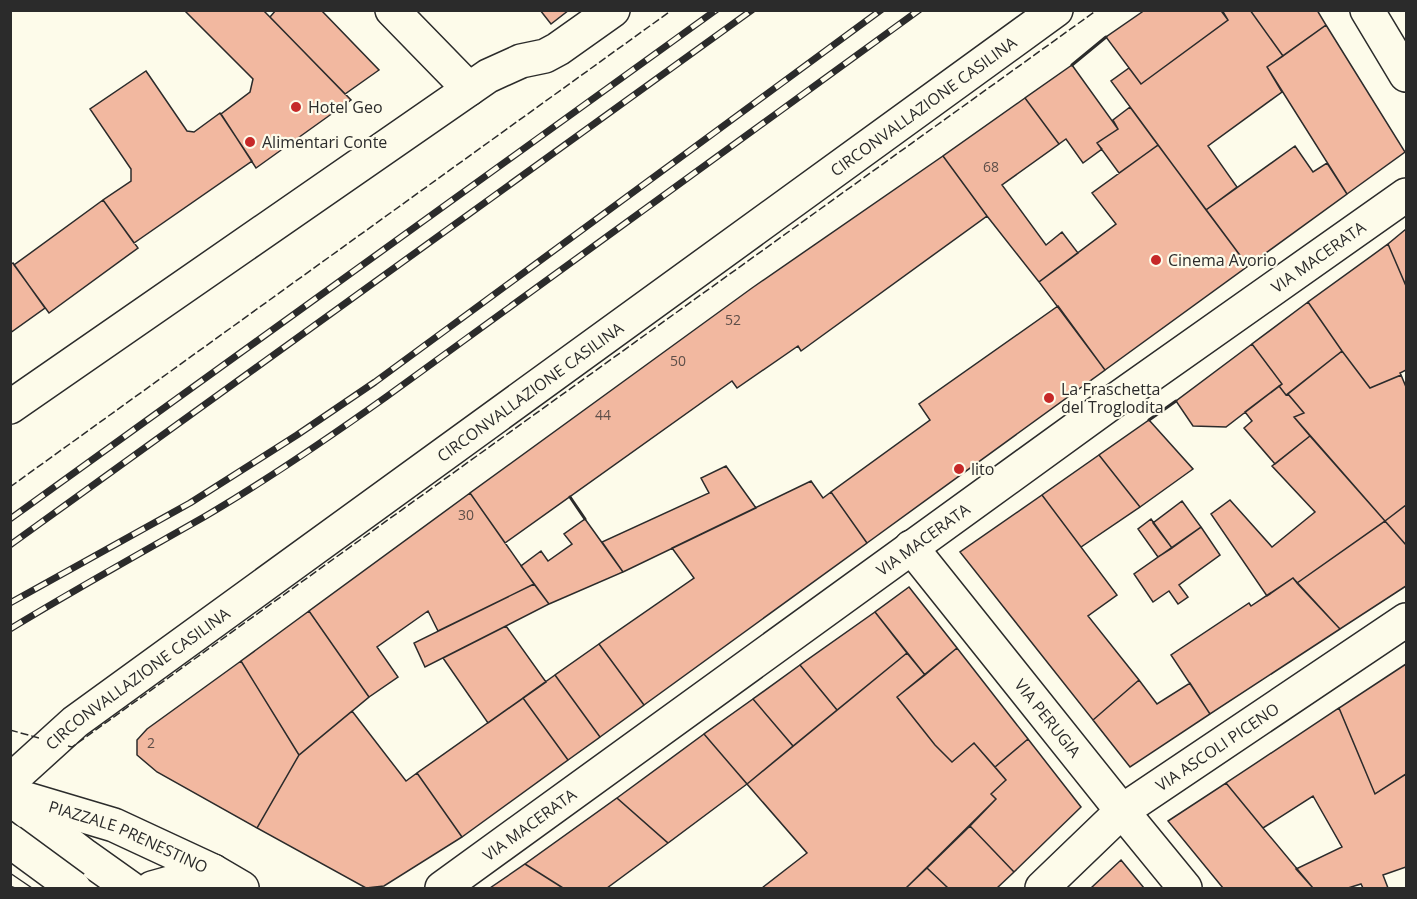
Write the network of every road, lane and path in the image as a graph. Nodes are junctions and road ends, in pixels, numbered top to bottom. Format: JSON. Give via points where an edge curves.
{"nodes":[{"id":1,"x":392,"y":10,"type":"edge"},
{"id":2,"x":613,"y":10,"type":"edge"},
{"id":3,"x":1056,"y":10,"type":"edge"},
{"id":4,"x":1373,"y":13,"type":"edge"},
{"id":5,"x":1407,"y":75,"type":"edge"},
{"id":6,"x":469,"y":89,"type":"junction"},
{"id":7,"x":1407,"y":195,"type":"edge"},
{"id":8,"x":10,"y":407,"type":"edge"},
{"id":9,"x":911,"y":547,"type":"junction"},
{"id":10,"x":1407,"y":620,"type":"edge"},
{"id":11,"x":10,"y":781,"type":"edge"},
{"id":12,"x":10,"y":794,"type":"edge"},
{"id":13,"x":10,"y":798,"type":"edge"},
{"id":14,"x":1122,"y":811,"type":"junction"},
{"id":15,"x":10,"y":812,"type":"edge"},
{"id":16,"x":10,"y":841,"type":"edge"},
{"id":17,"x":10,"y":857,"type":"edge"},
{"id":18,"x":213,"y":872,"type":"junction"},
{"id":19,"x":74,"y":888,"type":"edge"},
{"id":20,"x":130,"y":888,"type":"edge"},
{"id":21,"x":152,"y":888,"type":"edge"},
{"id":22,"x":242,"y":888,"type":"edge"},
{"id":23,"x":442,"y":888,"type":"edge"},
{"id":24,"x":1042,"y":888,"type":"edge"},
{"id":25,"x":1185,"y":888,"type":"edge"}],
"edges":[{"from":1,"to":6,"type":"main road"},
{"from":2,"to":6,"type":"main road","via":[[558,49],[503,68]]},
{"from":3,"to":11,"type":"main road","name":"CIRCONVALLAZIONE CASILINA","via":[[75,722]]},
{"from":4,"to":5,"type":"main road"},
{"from":6,"to":8,"type":"main road"},
{"from":7,"to":9,"type":"main road","name":"VIA MACERATA"},
{"from":9,"to":14,"type":"main road","name":"VIA PERUGIA"},
{"from":9,"to":23,"type":"main road","name":"VIA MACERATA"},
{"from":10,"to":14,"type":"main road","name":"VIA ASCOLI PICENO"},
{"from":12,"to":18,"type":"main road","name":"PIAZZALE PRENESTINO","via":[[114,825]]},
{"from":13,"to":20,"type":"main road","name":"PIAZZALE PRENESTINO"},
{"from":14,"to":24,"type":"main road","name":"VIA ASCOLI PICENO"},
{"from":14,"to":25,"type":"main road","name":"VIA PERUGIA"},
{"from":15,"to":17,"type":"main road","via":[[14,843]]},
{"from":16,"to":19,"type":"main road","bridge":true},
{"from":18,"to":21,"type":"main road"},
{"from":18,"to":22,"type":"main road","name":"PIAZZALE PRENESTINO"}]}
